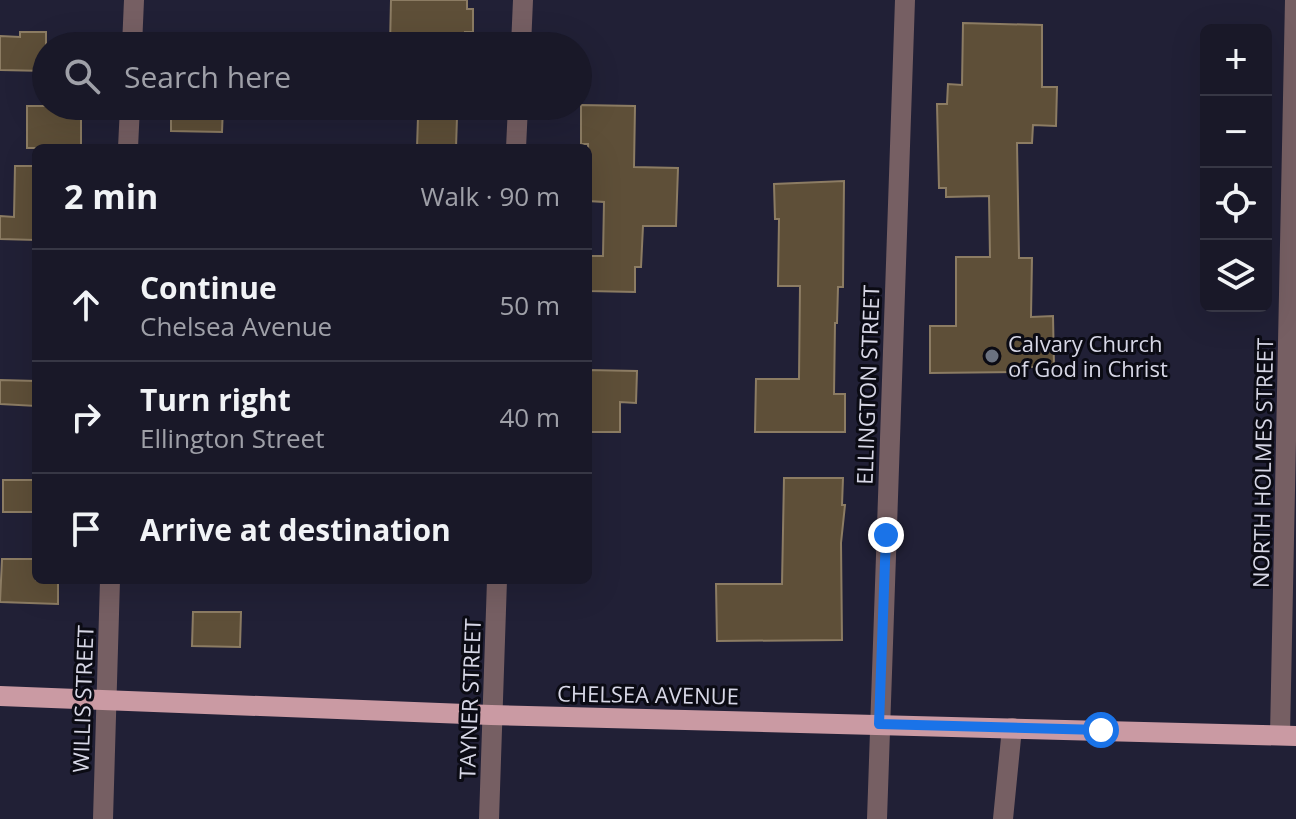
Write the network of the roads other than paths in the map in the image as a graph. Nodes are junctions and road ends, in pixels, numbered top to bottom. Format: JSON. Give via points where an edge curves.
{"nodes":[{"id":1,"x":134,"y":0,"type":"edge"},
{"id":2,"x":523,"y":0,"type":"edge"},
{"id":3,"x":905,"y":0,"type":"edge"},
{"id":4,"x":1295,"y":0,"type":"edge"},
{"id":5,"x":133,"y":32,"type":"edge"},
{"id":6,"x":522,"y":32,"type":"edge"},
{"id":7,"x":129,"y":120,"type":"edge"},
{"id":8,"x":517,"y":120,"type":"edge"},
{"id":9,"x":128,"y":144,"type":"edge"},
{"id":10,"x":516,"y":144,"type":"edge"},
{"id":11,"x":110,"y":584,"type":"edge"},
{"id":12,"x":497,"y":584,"type":"edge"},
{"id":13,"x":0,"y":696,"type":"edge"},
{"id":14,"x":105,"y":700,"type":"junction"},
{"id":15,"x":491,"y":715,"type":"junction"},
{"id":16,"x":879,"y":724,"type":"junction"},
{"id":17,"x":1012,"y":728,"type":"junction"},
{"id":18,"x":1288,"y":736,"type":"edge"},
{"id":19,"x":103,"y":819,"type":"edge"},
{"id":20,"x":489,"y":819,"type":"edge"},
{"id":21,"x":877,"y":819,"type":"edge"},
{"id":22,"x":1003,"y":819,"type":"edge"}],
"edges":[{"from":1,"to":5,"type":"street"},
{"from":2,"to":6,"type":"street"},
{"from":3,"to":16,"type":"street","name":"ELLINGTON STREET"},
{"from":4,"to":18,"type":"street","name":"NORTH HOLMES STREET"},
{"from":7,"to":9,"type":"street"},
{"from":8,"to":10,"type":"street"},
{"from":11,"to":14,"type":"street","name":"WILLIS STREET"},
{"from":12,"to":15,"type":"street","name":"TAYNER STREET"},
{"from":13,"to":14,"type":"main road","name":"CHELSEA AVENUE"},
{"from":14,"to":15,"type":"main road","name":"CHELSEA AVENUE"},
{"from":14,"to":19,"type":"street","name":"WILLIS STREET"},
{"from":15,"to":16,"type":"main road","name":"CHELSEA AVENUE"},
{"from":15,"to":20,"type":"street","name":"TAYNER STREET"},
{"from":16,"to":17,"type":"main road","name":"CHELSEA AVENUE"},
{"from":16,"to":21,"type":"street","name":"ELLINGTON STREET"},
{"from":17,"to":18,"type":"main road","name":"CHELSEA AVENUE"},
{"from":17,"to":22,"type":"street"}]}
